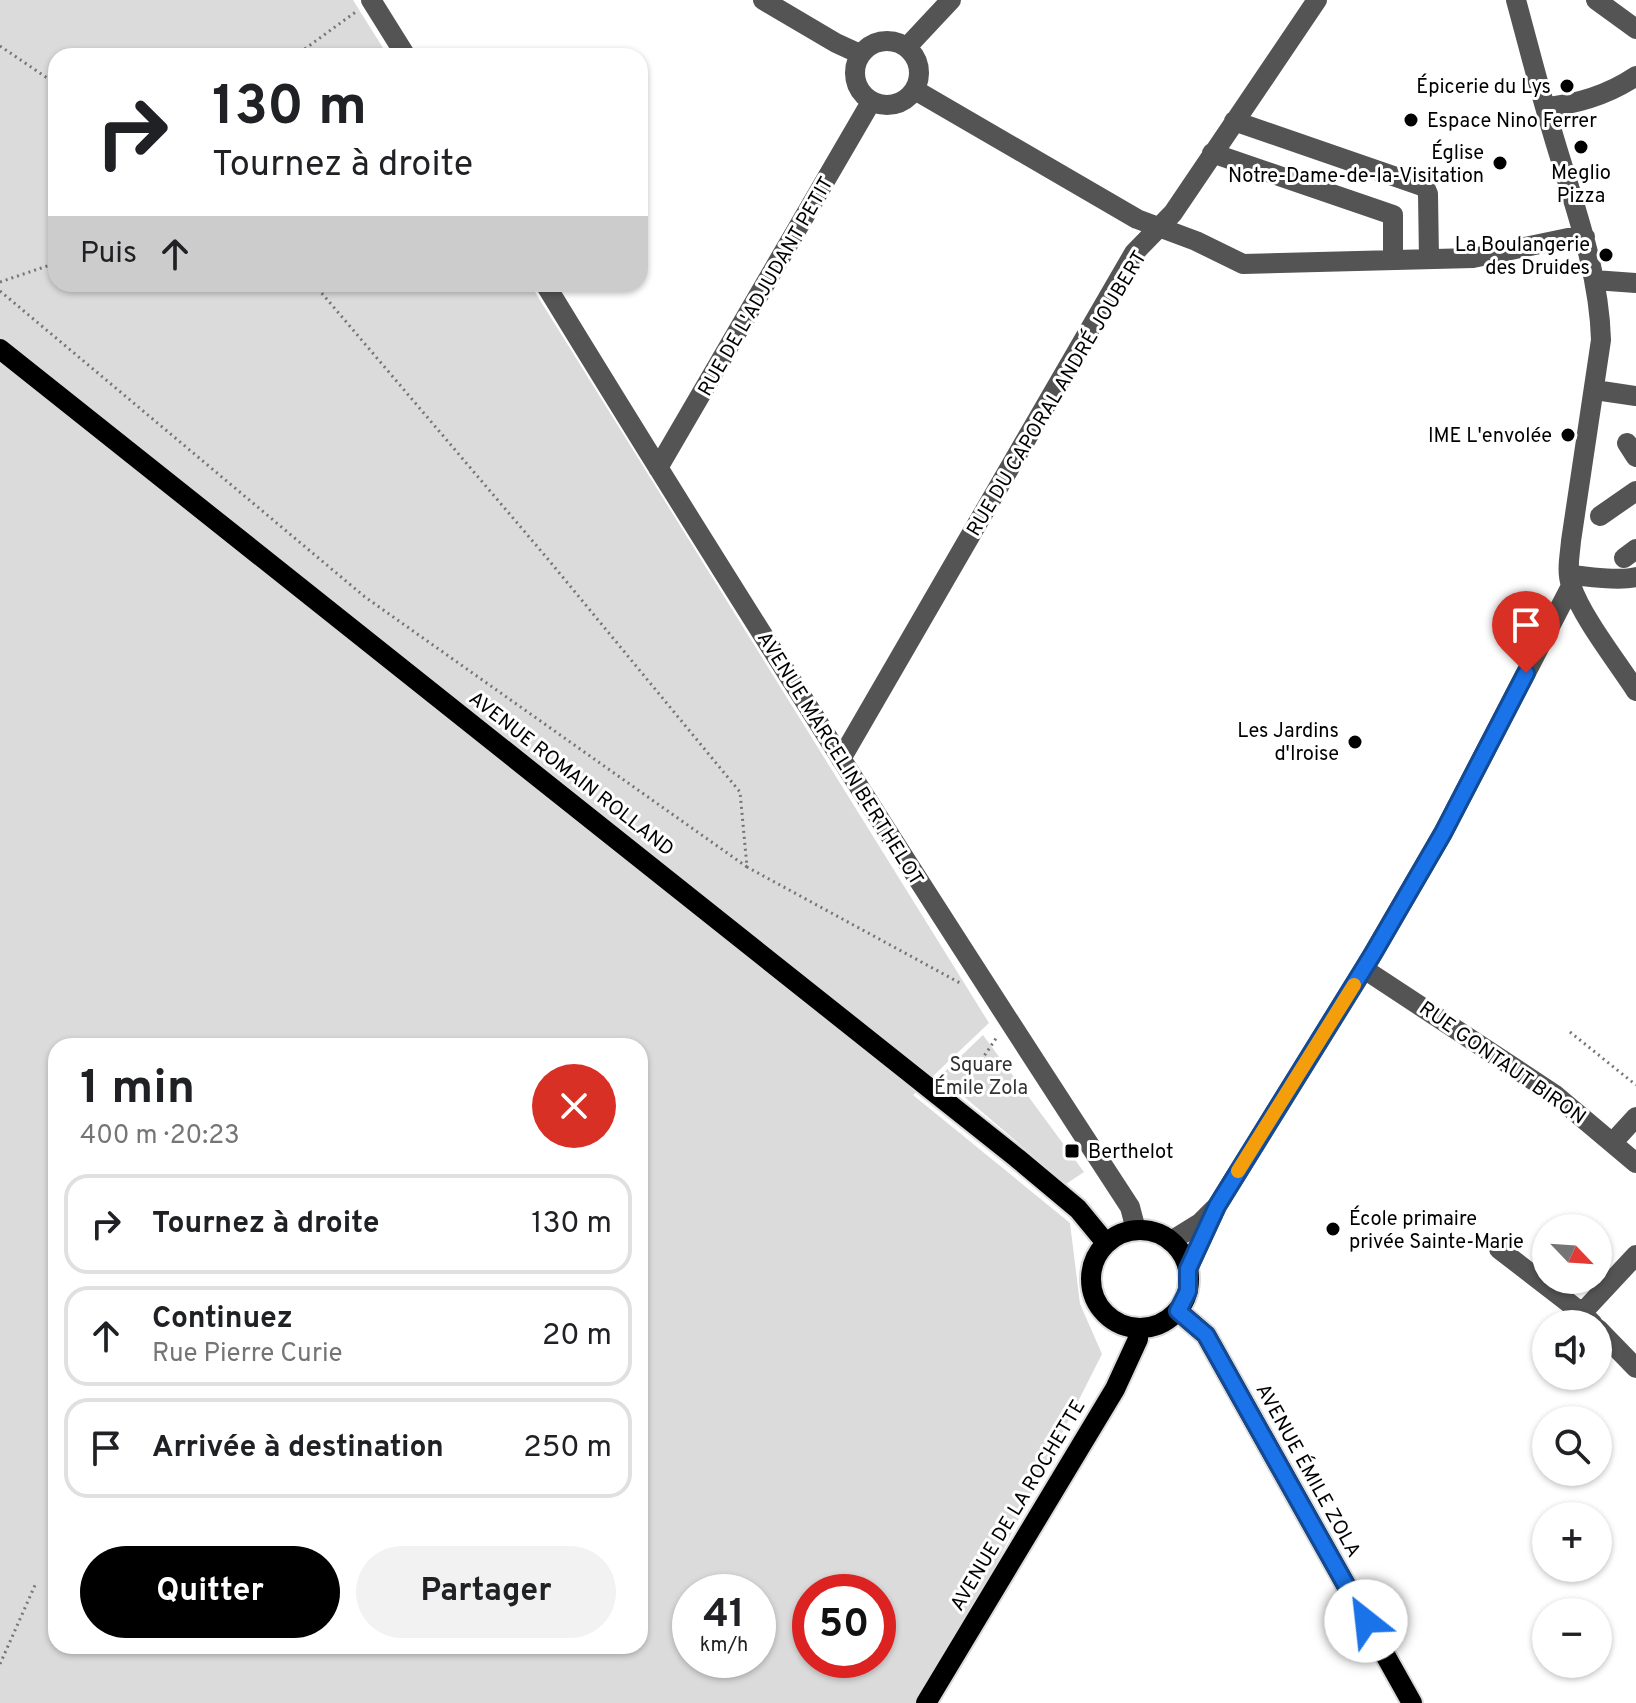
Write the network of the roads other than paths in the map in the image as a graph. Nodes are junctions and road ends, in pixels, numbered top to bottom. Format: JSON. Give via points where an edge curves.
{"nodes":[{"id":1,"x":763,"y":0,"type":"edge"},
{"id":2,"x":951,"y":0,"type":"edge"},
{"id":3,"x":1317,"y":0,"type":"edge"},
{"id":4,"x":1516,"y":0,"type":"edge"},
{"id":5,"x":1596,"y":0,"type":"edge"},
{"id":6,"x":367,"y":3,"type":"edge"},
{"id":7,"x":1636,"y":29,"type":"edge"},
{"id":8,"x":907,"y":47,"type":"junction"},
{"id":9,"x":400,"y":48,"type":"edge"},
{"id":10,"x":860,"y":54,"type":"junction"},
{"id":11,"x":1636,"y":76,"type":"edge"},
{"id":12,"x":915,"y":90,"type":"junction"},
{"id":13,"x":871,"y":102,"type":"junction"},
{"id":14,"x":1545,"y":107,"type":"junction"},
{"id":15,"x":1234,"y":121,"type":"junction"},
{"id":16,"x":1212,"y":153,"type":"junction"},
{"id":17,"x":1160,"y":227,"type":"junction"},
{"id":18,"x":1585,"y":237,"type":"junction"},
{"id":19,"x":1393,"y":259,"type":"junction"},
{"id":20,"x":1429,"y":259,"type":"junction"},
{"id":21,"x":1594,"y":280,"type":"junction"},
{"id":22,"x":1636,"y":283,"type":"edge"},
{"id":23,"x":550,"y":292,"type":"edge"},
{"id":24,"x":0,"y":349,"type":"edge"},
{"id":25,"x":1595,"y":390,"type":"junction"},
{"id":26,"x":1636,"y":396,"type":"edge"},
{"id":27,"x":658,"y":468,"type":"junction"},
{"id":28,"x":1636,"y":491,"type":"edge"},
{"id":29,"x":1600,"y":516,"type":"dead end"},
{"id":30,"x":1636,"y":577,"type":"edge"},
{"id":31,"x":1570,"y":580,"type":"junction"},
{"id":32,"x":1636,"y":691,"type":"edge"},
{"id":33,"x":841,"y":759,"type":"junction"},
{"id":34,"x":1364,"y":969,"type":"junction"},
{"id":35,"x":1636,"y":1117,"type":"edge"},
{"id":36,"x":1614,"y":1141,"type":"junction"},
{"id":37,"x":1636,"y":1163,"type":"edge"},
{"id":38,"x":1217,"y":1206,"type":"junction"},
{"id":39,"x":1136,"y":1230,"type":"junction"},
{"id":40,"x":1171,"y":1241,"type":"junction"},
{"id":41,"x":1106,"y":1243,"type":"junction"},
{"id":42,"x":1499,"y":1249,"type":"dead end"},
{"id":43,"x":1636,"y":1255,"type":"edge"},
{"id":44,"x":1188,"y":1269,"type":"junction"},
{"id":45,"x":1578,"y":1310,"type":"edge"},
{"id":46,"x":1594,"y":1310,"type":"edge"},
{"id":47,"x":1178,"y":1311,"type":"junction"},
{"id":48,"x":1138,"y":1328,"type":"junction"},
{"id":49,"x":1612,"y":1343,"type":"edge"},
{"id":50,"x":1636,"y":1368,"type":"edge"},
{"id":51,"x":926,"y":1703,"type":"edge"},
{"id":52,"x":1412,"y":1703,"type":"edge"}],
"edges":[{"from":1,"to":10,"type":"street"},
{"from":2,"to":8,"type":"street"},
{"from":3,"to":15,"type":"street","name":"RUE DU CAPORAL ANDRÉ JOUBERT"},
{"from":4,"to":14,"type":"street"},
{"from":5,"to":7,"type":"street"},
{"from":6,"to":9,"type":"street"},
{"from":8,"to":10,"type":"street","via":[[887,40]]},
{"from":8,"to":12,"type":"street","via":[[919,72]]},
{"from":10,"to":13,"type":"street","via":[[854,75]]},
{"from":11,"to":14,"type":"street","via":[[1614,90]]},
{"from":12,"to":13,"type":"street","via":[[890,106]]},
{"from":12,"to":17,"type":"street","via":[[1137,219]]},
{"from":13,"to":27,"type":"street","name":"RUE DE L'ADJUDANT PETIT"},
{"from":14,"to":18,"type":"street"},
{"from":15,"to":16,"type":"street","name":"RUE DU CAPORAL ANDRÉ JOUBERT"},
{"from":15,"to":20,"type":"street","via":[[1425,187]]},
{"from":16,"to":17,"type":"street","name":"RUE DU CAPORAL ANDRÉ JOUBERT"},
{"from":16,"to":19,"type":"street","via":[[1393,215]]},
{"from":17,"to":19,"type":"street","via":[[1243,264]]},
{"from":17,"to":33,"type":"street","name":"RUE DU CAPORAL ANDRÉ JOUBERT","via":[[1134,253]]},
{"from":18,"to":20,"type":"street","via":[[1473,258]]},
{"from":18,"to":21,"type":"street"},
{"from":19,"to":20,"type":"street"},
{"from":21,"to":22,"type":"street"},
{"from":21,"to":25,"type":"street","via":[[1601,340]]},
{"from":23,"to":27,"type":"street","name":"AVENUE MARCELIN BERTHELOT"},
{"from":24,"to":41,"type":"main road","name":"AVENUE ROMAIN ROLLAND","via":[[1017,1158],[1078,1209]]},
{"from":25,"to":26,"type":"street"},
{"from":25,"to":31,"type":"street","via":[[1571,541]]},
{"from":27,"to":33,"type":"street","name":"AVENUE MARCELIN BERTHELOT"},
{"from":28,"to":29,"type":"street"},
{"from":30,"to":31,"type":"street"},
{"from":31,"to":32,"type":"street"},
{"from":31,"to":34,"type":"street","via":[[1443,833]]},
{"from":33,"to":39,"type":"street","name":"AVENUE MARCELIN BERTHELOT","via":[[1130,1207]]},
{"from":34,"to":36,"type":"street","name":"RUE GONTAUT BIRON","via":[[1554,1094]]},
{"from":34,"to":38,"type":"street"},
{"from":35,"to":36,"type":"street"},
{"from":36,"to":37,"type":"street","name":"RUE GONTAUT BIRON"},
{"from":38,"to":40,"type":"street"},
{"from":38,"to":44,"type":"street"},
{"from":39,"to":40,"type":"main road"},
{"from":39,"to":41,"type":"main road"},
{"from":40,"to":44,"type":"main road"},
{"from":41,"to":48,"type":"main road","via":[[1091,1274],[1094,1296],[1116,1322]]},
{"from":42,"to":45,"type":"street"},
{"from":43,"to":46,"type":"street"},
{"from":44,"to":47,"type":"main road","via":[[1188,1291]]},
{"from":47,"to":48,"type":"main road","via":[[1160,1324]]},
{"from":47,"to":52,"type":"main road","name":"AVENUE ÉMILE ZOLA","via":[[1206,1335]]},
{"from":48,"to":51,"type":"main road","name":"AVENUE DE LA ROCHETTE","via":[[1115,1389]]},
{"from":49,"to":50,"type":"street"}]}
